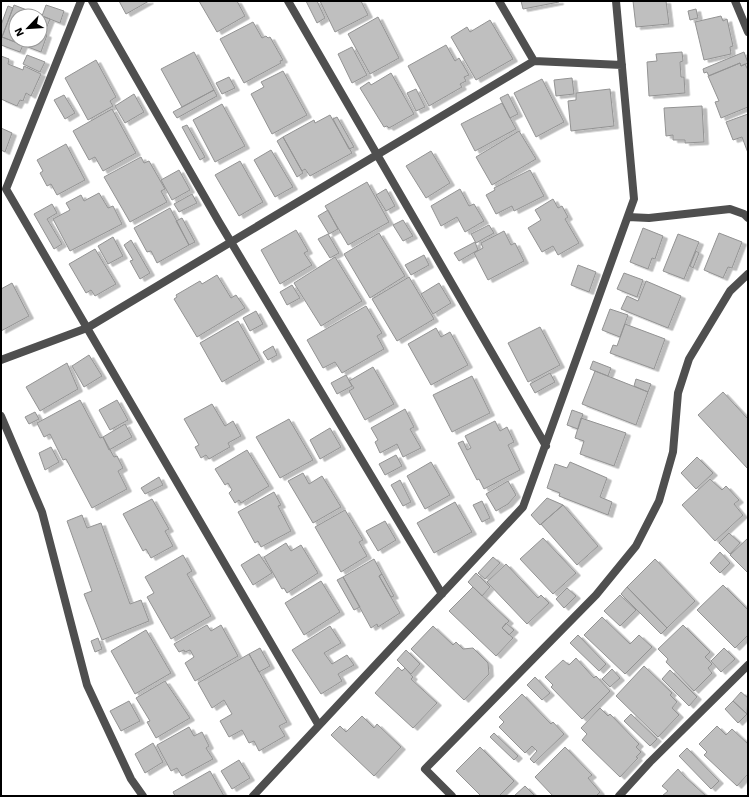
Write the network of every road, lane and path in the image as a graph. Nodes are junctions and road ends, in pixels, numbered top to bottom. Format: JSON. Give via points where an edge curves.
{"nodes":[{"id":1,"x":81,"y":1,"type":"edge"},
{"id":2,"x":92,"y":1,"type":"edge"},
{"id":3,"x":288,"y":1,"type":"edge"},
{"id":4,"x":499,"y":1,"type":"edge"},
{"id":5,"x":616,"y":1,"type":"edge"},
{"id":6,"x":735,"y":1,"type":"edge"},
{"id":7,"x":748,"y":32,"type":"edge"},
{"id":8,"x":534,"y":60,"type":"junction"},
{"id":9,"x":622,"y":65,"type":"junction"},
{"id":10,"x":377,"y":154,"type":"junction"},
{"id":11,"x":628,"y":217,"type":"junction"},
{"id":12,"x":748,"y":218,"type":"edge"},
{"id":13,"x":232,"y":242,"type":"junction"},
{"id":14,"x":748,"y":274,"type":"edge"},
{"id":15,"x":86,"y":328,"type":"junction"},
{"id":16,"x":1,"y":360,"type":"edge"},
{"id":17,"x":1,"y":416,"type":"edge"},
{"id":18,"x":546,"y":446,"type":"junction"},
{"id":19,"x":442,"y":594,"type":"junction"},
{"id":20,"x":748,"y":665,"type":"edge"},
{"id":21,"x":318,"y":724,"type":"junction"},
{"id":22,"x":143,"y":796,"type":"edge"},
{"id":23,"x":253,"y":796,"type":"edge"},
{"id":24,"x":452,"y":796,"type":"edge"},
{"id":25,"x":619,"y":796,"type":"edge"}],
"edges":[{"from":1,"to":15,"type":"street","via":[[6,189]]},
{"from":2,"to":13,"type":"street"},
{"from":3,"to":10,"type":"street"},
{"from":4,"to":8,"type":"street"},
{"from":5,"to":9,"type":"street"},
{"from":6,"to":7,"type":"street"},
{"from":8,"to":9,"type":"street"},
{"from":8,"to":10,"type":"street"},
{"from":9,"to":11,"type":"street","via":[[634,199]]},
{"from":10,"to":13,"type":"street"},
{"from":10,"to":18,"type":"street"},
{"from":11,"to":12,"type":"street","via":[[649,218],[730,209]]},
{"from":11,"to":18,"type":"street"},
{"from":13,"to":15,"type":"street"},
{"from":13,"to":19,"type":"street"},
{"from":14,"to":24,"type":"street","via":[[730,291],[689,359],[678,393],[673,452],[659,501],[636,546],[596,595],[424,768]]},
{"from":15,"to":16,"type":"street"},
{"from":15,"to":21,"type":"street"},
{"from":17,"to":22,"type":"street","via":[[42,512],[87,685],[132,780]]},
{"from":18,"to":19,"type":"street","via":[[523,507]]},
{"from":19,"to":21,"type":"street"},
{"from":20,"to":25,"type":"street"},
{"from":21,"to":23,"type":"street"}]}
